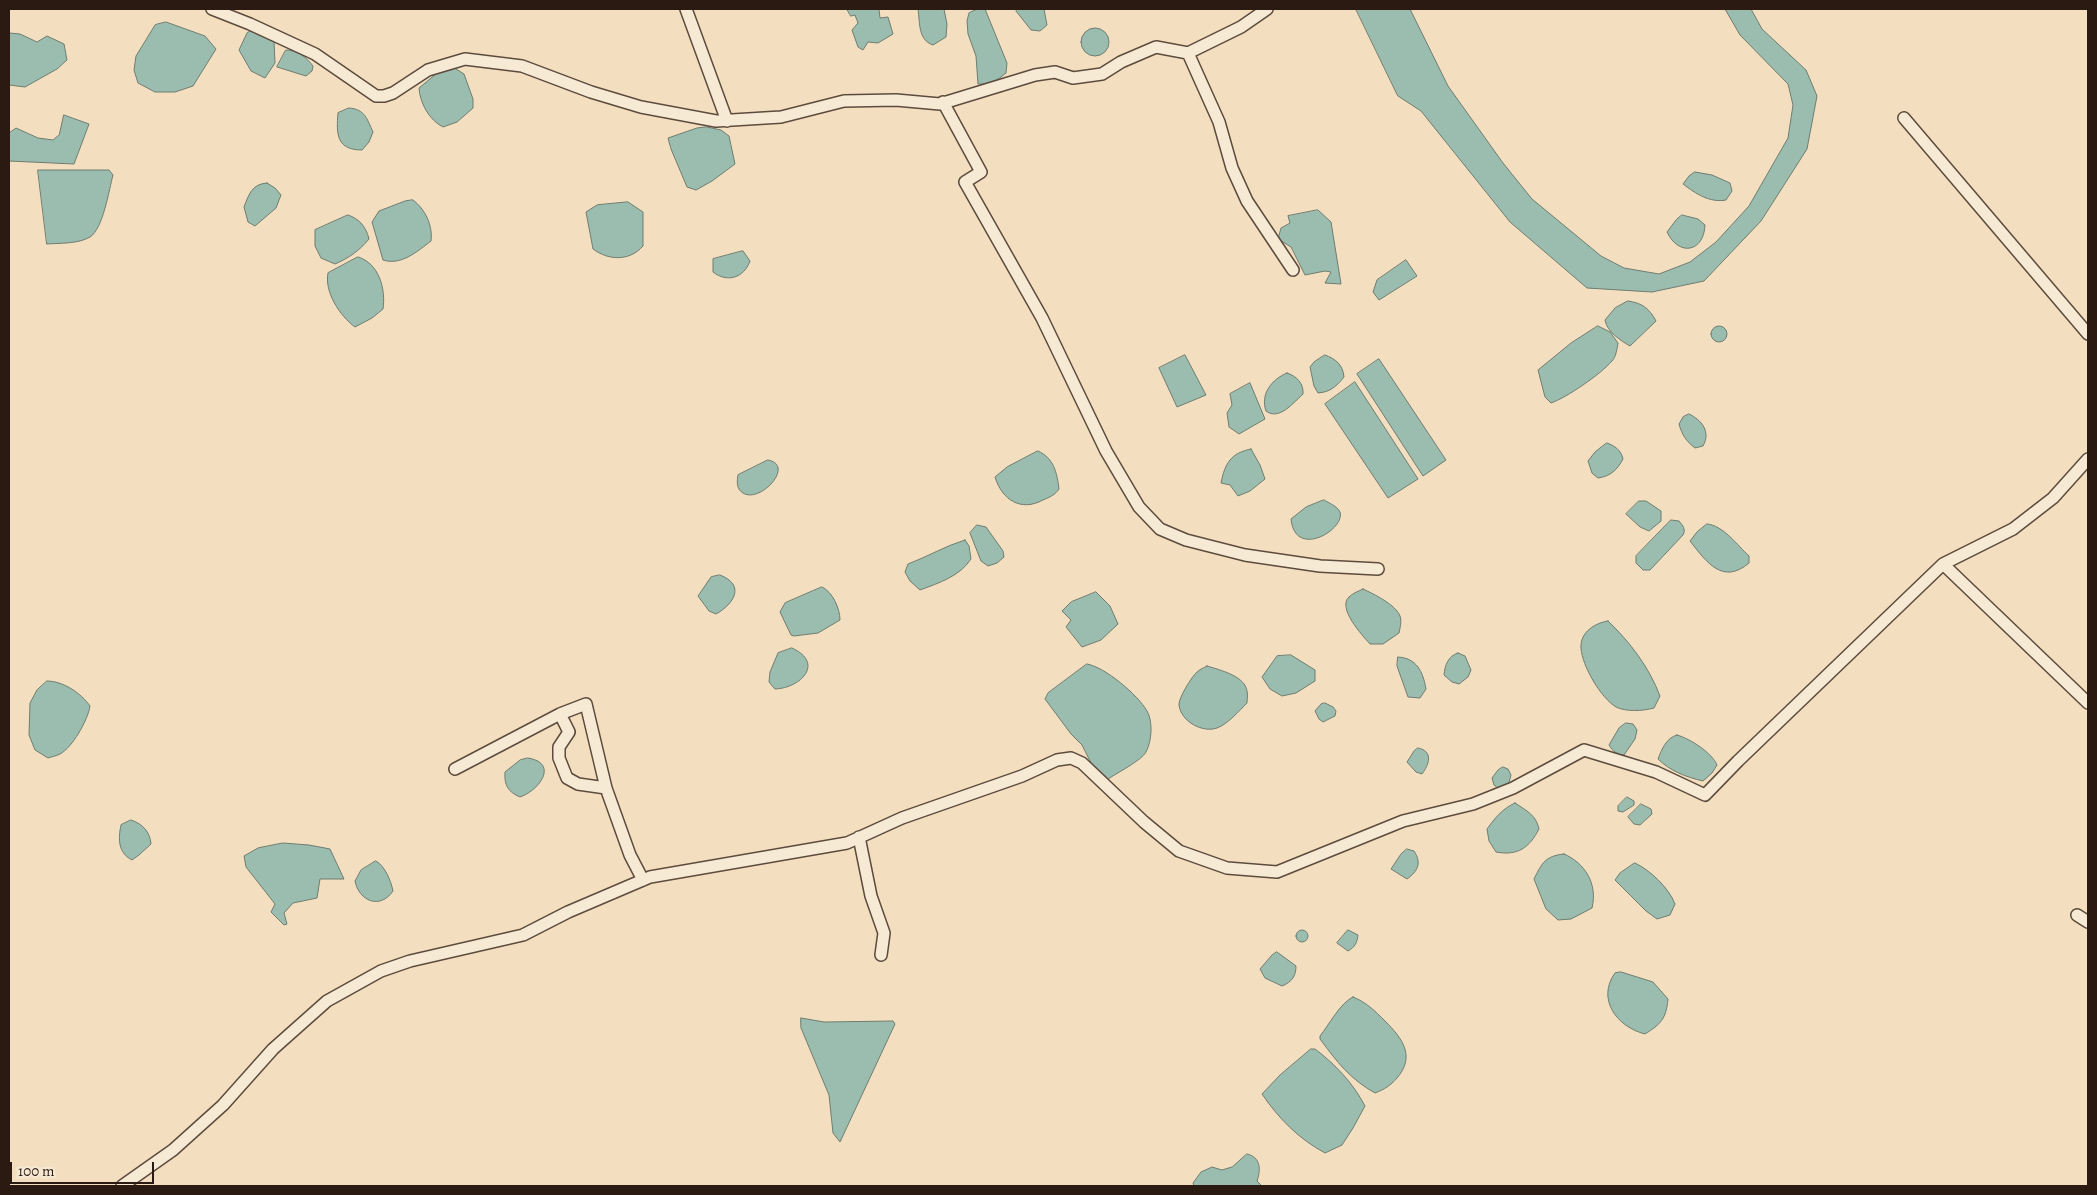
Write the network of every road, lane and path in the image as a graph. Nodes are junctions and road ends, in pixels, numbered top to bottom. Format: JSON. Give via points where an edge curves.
{"nodes":[{"id":1,"x":212,"y":9,"type":"edge"},
{"id":2,"x":686,"y":9,"type":"edge"},
{"id":3,"x":1267,"y":9,"type":"edge"},
{"id":4,"x":236,"y":13,"type":"edge"},
{"id":5,"x":1188,"y":53,"type":"junction"},
{"id":6,"x":943,"y":102,"type":"junction"},
{"id":7,"x":1904,"y":118,"type":"dead end"},
{"id":8,"x":727,"y":121,"type":"junction"},
{"id":9,"x":1293,"y":270,"type":"dead end"},
{"id":10,"x":2088,"y":334,"type":"edge"},
{"id":11,"x":2088,"y":459,"type":"edge"},
{"id":12,"x":1943,"y":564,"type":"junction"},
{"id":13,"x":1378,"y":569,"type":"dead end"},
{"id":14,"x":2088,"y":703,"type":"edge"},
{"id":15,"x":560,"y":714,"type":"junction"},
{"id":16,"x":456,"y":769,"type":"dead end"},
{"id":17,"x":606,"y":788,"type":"junction"},
{"id":18,"x":859,"y":837,"type":"junction"},
{"id":19,"x":643,"y":880,"type":"junction"},
{"id":20,"x":2077,"y":915,"type":"dead end"},
{"id":21,"x":2088,"y":922,"type":"edge"},
{"id":22,"x":881,"y":955,"type":"dead end"},
{"id":23,"x":122,"y":1186,"type":"edge"}],
"edges":[{"from":1,"to":4,"type":"street"},
{"from":2,"to":8,"type":"street"},
{"from":3,"to":5,"type":"street"},
{"from":4,"to":8,"type":"street","via":[[315,54],[376,96],[393,93],[428,70],[465,59],[522,66],[641,107]]},
{"from":5,"to":6,"type":"street","via":[[1156,47],[1102,74],[1073,78],[1055,72],[1042,74]]},
{"from":5,"to":9,"type":"street","via":[[1219,122],[1232,168],[1247,201]]},
{"from":6,"to":8,"type":"street","via":[[844,101],[781,117]]},
{"from":6,"to":13,"type":"street","via":[[981,172],[965,182],[1042,318],[1106,451],[1138,507],[1160,529],[1186,540],[1245,555],[1320,566]]},
{"from":7,"to":10,"type":"street"},
{"from":11,"to":12,"type":"street","via":[[2053,498],[2013,528]]},
{"from":12,"to":14,"type":"street"},
{"from":12,"to":18,"type":"street","via":[[1705,795],[1656,772],[1584,750],[1513,788],[1473,804],[1403,821],[1277,872],[1227,868],[1180,851],[1082,763],[1071,758],[1057,760]]},
{"from":15,"to":16,"type":"street"},
{"from":15,"to":17,"type":"street","via":[[569,732],[560,747],[559,758],[567,778],[578,784]]},
{"from":15,"to":17,"type":"street","via":[[586,704]]},
{"from":17,"to":19,"type":"street","via":[[630,855]]},
{"from":18,"to":19,"type":"street","via":[[846,843]]},
{"from":18,"to":22,"type":"street","via":[[884,933]]},
{"from":19,"to":23,"type":"street","via":[[523,935],[410,961],[381,971],[327,1001],[273,1049],[223,1105],[180,1144]]},
{"from":20,"to":21,"type":"street"}]}
